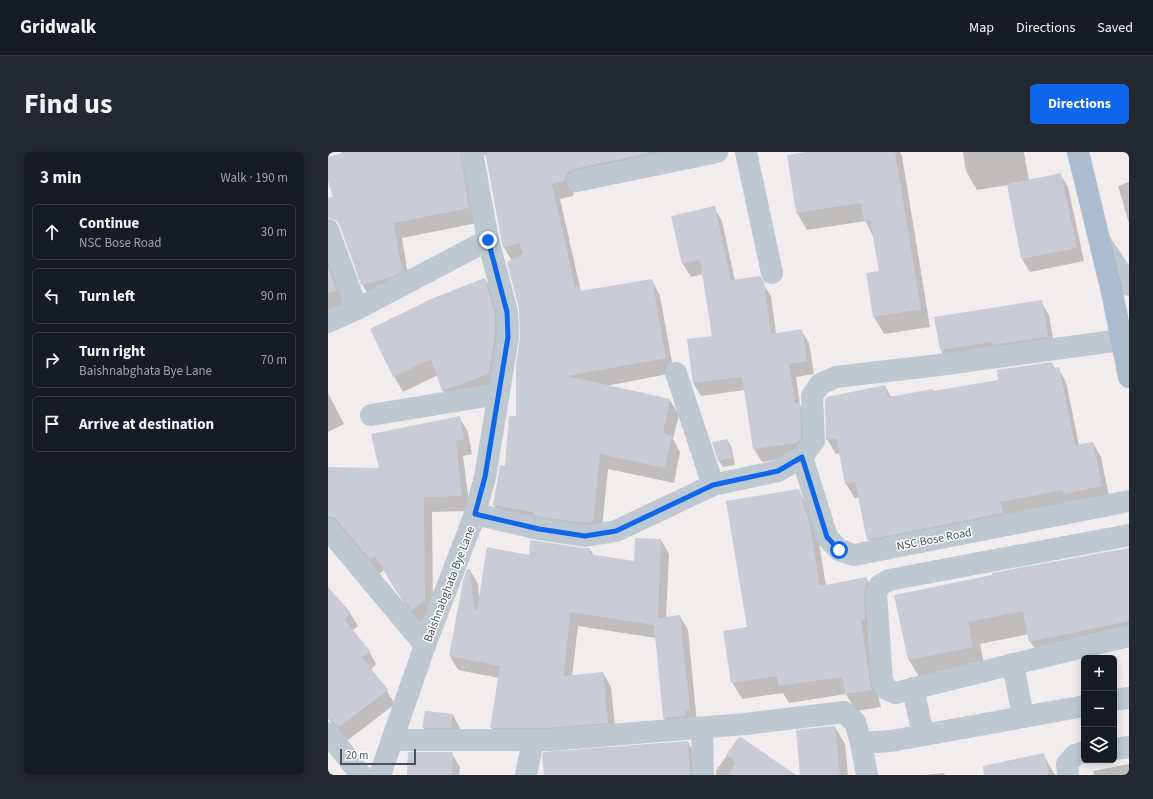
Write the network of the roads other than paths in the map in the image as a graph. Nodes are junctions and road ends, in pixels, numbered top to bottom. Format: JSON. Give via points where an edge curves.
{"nodes":[{"id":1,"x":472,"y":152,"type":"edge"},
{"id":2,"x":717,"y":152,"type":"edge"},
{"id":3,"x":746,"y":152,"type":"edge"},
{"id":4,"x":1078,"y":152,"type":"edge"},
{"id":5,"x":577,"y":181,"type":"dead end"},
{"id":6,"x":328,"y":230,"type":"edge"},
{"id":7,"x":488,"y":240,"type":"junction"},
{"id":8,"x":1100,"y":243,"type":"junction"},
{"id":9,"x":772,"y":273,"type":"dead end"},
{"id":10,"x":1129,"y":285,"type":"edge"},
{"id":11,"x":357,"y":309,"type":"junction"},
{"id":12,"x":328,"y":322,"type":"edge"},
{"id":13,"x":1122,"y":340,"type":"junction"},
{"id":14,"x":676,"y":373,"type":"dead end"},
{"id":15,"x":1129,"y":377,"type":"edge"},
{"id":16,"x":499,"y":394,"type":"junction"},
{"id":17,"x":371,"y":415,"type":"dead end"},
{"id":18,"x":802,"y":457,"type":"junction"},
{"id":19,"x":713,"y":485,"type":"junction"},
{"id":20,"x":1129,"y":501,"type":"edge"},
{"id":21,"x":475,"y":514,"type":"junction"},
{"id":22,"x":328,"y":529,"type":"edge"},
{"id":23,"x":1129,"y":535,"type":"edge"},
{"id":24,"x":1129,"y":636,"type":"edge"},
{"id":25,"x":425,"y":645,"type":"junction"},
{"id":26,"x":1012,"y":664,"type":"junction"},
{"id":27,"x":913,"y":688,"type":"junction"},
{"id":28,"x":1129,"y":698,"type":"edge"},
{"id":29,"x":1117,"y":700,"type":"edge"},
{"id":30,"x":1081,"y":707,"type":"edge"},
{"id":31,"x":1023,"y":717,"type":"junction"},
{"id":32,"x":702,"y":728,"type":"junction"},
{"id":33,"x":328,"y":733,"type":"edge"},
{"id":34,"x":923,"y":735,"type":"junction"},
{"id":35,"x":392,"y":740,"type":"junction"},
{"id":36,"x":533,"y":740,"type":"junction"},
{"id":37,"x":861,"y":743,"type":"junction"},
{"id":38,"x":1129,"y":747,"type":"edge"},
{"id":39,"x":1117,"y":749,"type":"edge"},
{"id":40,"x":1081,"y":753,"type":"edge"},
{"id":41,"x":361,"y":775,"type":"edge"},
{"id":42,"x":380,"y":775,"type":"edge"},
{"id":43,"x":526,"y":775,"type":"edge"},
{"id":44,"x":702,"y":775,"type":"edge"},
{"id":45,"x":867,"y":775,"type":"edge"},
{"id":46,"x":1068,"y":775,"type":"edge"}],
"edges":[{"from":1,"to":7,"type":"street","name":"Baishnabghata Bye Lane"},
{"from":2,"to":5,"type":"street"},
{"from":3,"to":9,"type":"street"},
{"from":4,"to":8,"type":"main road"},
{"from":6,"to":11,"type":"street"},
{"from":7,"to":11,"type":"street"},
{"from":7,"to":16,"type":"street","name":"Baishnabghata Bye Lane","via":[[507,312],[508,337]]},
{"from":8,"to":10,"type":"street"},
{"from":8,"to":13,"type":"main road"},
{"from":11,"to":12,"type":"street"},
{"from":13,"to":15,"type":"main road"},
{"from":13,"to":18,"type":"street","via":[[836,377],[820,384],[812,396],[814,441]]},
{"from":14,"to":19,"type":"street"},
{"from":16,"to":17,"type":"street"},
{"from":16,"to":21,"type":"street","name":"Baishnabghata Bye Lane","via":[[485,477]]},
{"from":18,"to":19,"type":"street","via":[[778,471]]},
{"from":18,"to":20,"type":"street","name":"NSC Bose Road","via":[[827,537],[839,550],[854,555]]},
{"from":19,"to":21,"type":"street","via":[[616,531],[585,536],[539,529]]},
{"from":21,"to":25,"type":"street","name":"Baishnabghata Bye Lane"},
{"from":22,"to":25,"type":"street"},
{"from":23,"to":27,"type":"street","via":[[889,580],[880,585],[876,593],[882,680],[886,689],[895,692]]},
{"from":24,"to":26,"type":"street"},
{"from":25,"to":35,"type":"street","name":"Baishnabghata Bye Lane"},
{"from":26,"to":27,"type":"street"},
{"from":26,"to":31,"type":"street"},
{"from":27,"to":34,"type":"street"},
{"from":28,"to":29,"type":"street"},
{"from":30,"to":31,"type":"street"},
{"from":31,"to":34,"type":"street"},
{"from":32,"to":36,"type":"street"},
{"from":32,"to":37,"type":"street","via":[[844,712],[854,722]]},
{"from":32,"to":44,"type":"street"},
{"from":33,"to":41,"type":"street"},
{"from":34,"to":37,"type":"street"},
{"from":35,"to":36,"type":"street"},
{"from":35,"to":42,"type":"street","name":"Baishnabghata Bye Lane"},
{"from":36,"to":43,"type":"street"},
{"from":37,"to":45,"type":"street"},
{"from":38,"to":39,"type":"street"},
{"from":40,"to":46,"type":"street","via":[[1075,755],[1067,764]]}]}
